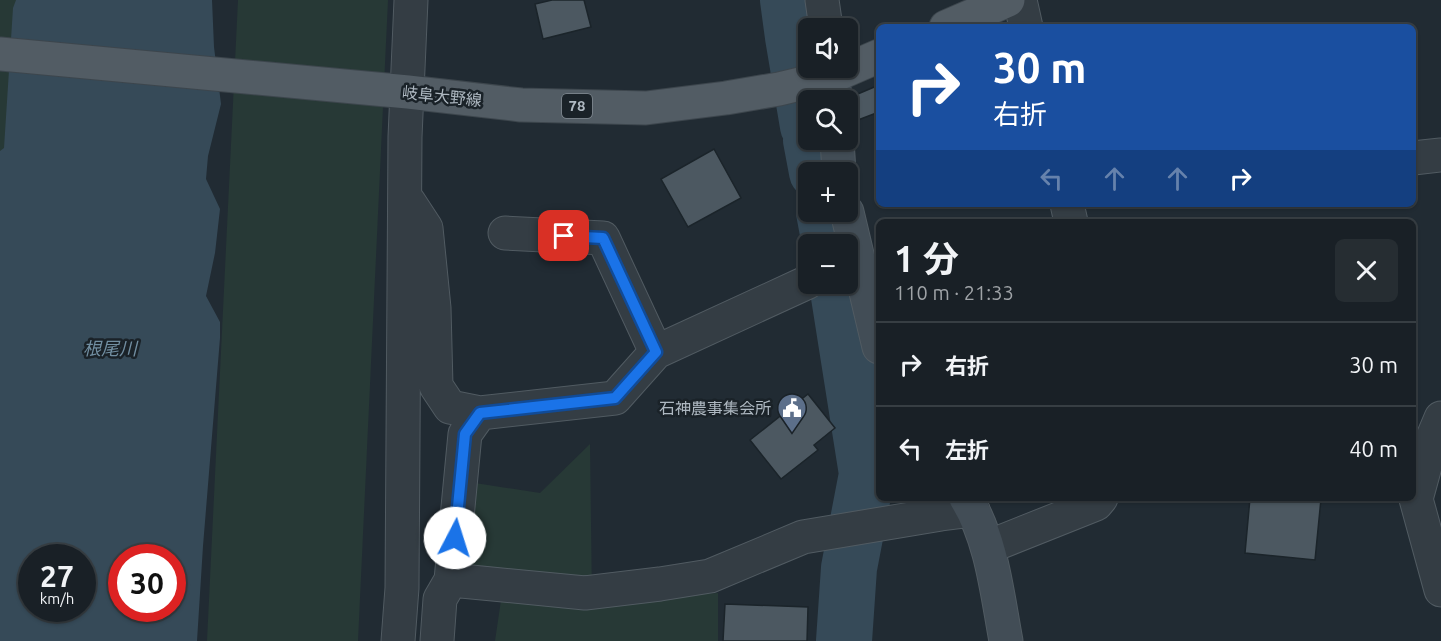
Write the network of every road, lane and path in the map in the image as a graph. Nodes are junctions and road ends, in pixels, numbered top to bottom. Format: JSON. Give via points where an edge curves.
{"nodes":[{"id":1,"x":411,"y":0,"type":"edge"},
{"id":2,"x":822,"y":0,"type":"edge"},
{"id":3,"x":1008,"y":0,"type":"edge"},
{"id":4,"x":1020,"y":0,"type":"edge"},
{"id":5,"x":825,"y":18,"type":"edge"},
{"id":6,"x":953,"y":24,"type":"edge"},
{"id":7,"x":1025,"y":24,"type":"edge"},
{"id":8,"x":0,"y":54,"type":"edge"},
{"id":9,"x":876,"y":58,"type":"edge"},
{"id":10,"x":830,"y":81,"type":"edge"},
{"id":11,"x":408,"y":92,"type":"junction"},
{"id":12,"x":1441,"y":155,"type":"edge"},
{"id":13,"x":1416,"y":158,"type":"edge"},
{"id":14,"x":405,"y":195,"type":"junction"},
{"id":15,"x":505,"y":233,"type":"dead end"},
{"id":16,"x":798,"y":287,"type":"edge"},
{"id":17,"x":858,"y":289,"type":"edge"},
{"id":18,"x":876,"y":339,"type":"edge"},
{"id":19,"x":656,"y":352,"type":"junction"},
{"id":20,"x":480,"y":413,"type":"junction"},
{"id":21,"x":1441,"y":418,"type":"edge"},
{"id":22,"x":1421,"y":498,"type":"edge"},
{"id":23,"x":1098,"y":501,"type":"edge"},
{"id":24,"x":970,"y":504,"type":"edge"},
{"id":25,"x":988,"y":547,"type":"junction"},
{"id":26,"x":451,"y":580,"type":"junction"},
{"id":27,"x":1441,"y":590,"type":"edge"},
{"id":28,"x":399,"y":641,"type":"edge"},
{"id":29,"x":437,"y":641,"type":"edge"},
{"id":30,"x":1006,"y":641,"type":"edge"}],
"edges":[{"from":1,"to":11,"type":"street"},
{"from":2,"to":5,"type":"street"},
{"from":3,"to":6,"type":"main road"},
{"from":4,"to":7,"type":"street"},
{"from":8,"to":11,"type":"main road","name":"岐阜大野線","number":"78"},
{"from":9,"to":10,"type":"main road","name":"岐阜大野線","number":"78"},
{"from":10,"to":11,"type":"main road","name":"岐阜大野線","number":"78","via":[[646,108],[521,105]]},
{"from":11,"to":14,"type":"street"},
{"from":12,"to":13,"type":"street"},
{"from":14,"to":20,"type":"street","via":[[426,228],[436,386],[450,407]]},
{"from":14,"to":28,"type":"street"},
{"from":15,"to":19,"type":"street","via":[[603,238]]},
{"from":16,"to":19,"type":"street"},
{"from":17,"to":18,"type":"main road"},
{"from":19,"to":20,"type":"street","via":[[615,398]]},
{"from":20,"to":26,"type":"street","via":[[465,434]]},
{"from":21,"to":22,"type":"street","via":[[1432,437]]},
{"from":22,"to":27,"type":"street"},
{"from":23,"to":25,"type":"street"},
{"from":24,"to":25,"type":"main road"},
{"from":24,"to":26,"type":"street","via":[[941,514],[803,537],[710,576],[660,585],[585,593]]},
{"from":25,"to":30,"type":"main road"},
{"from":26,"to":29,"type":"street","via":[[440,599]]}]}
